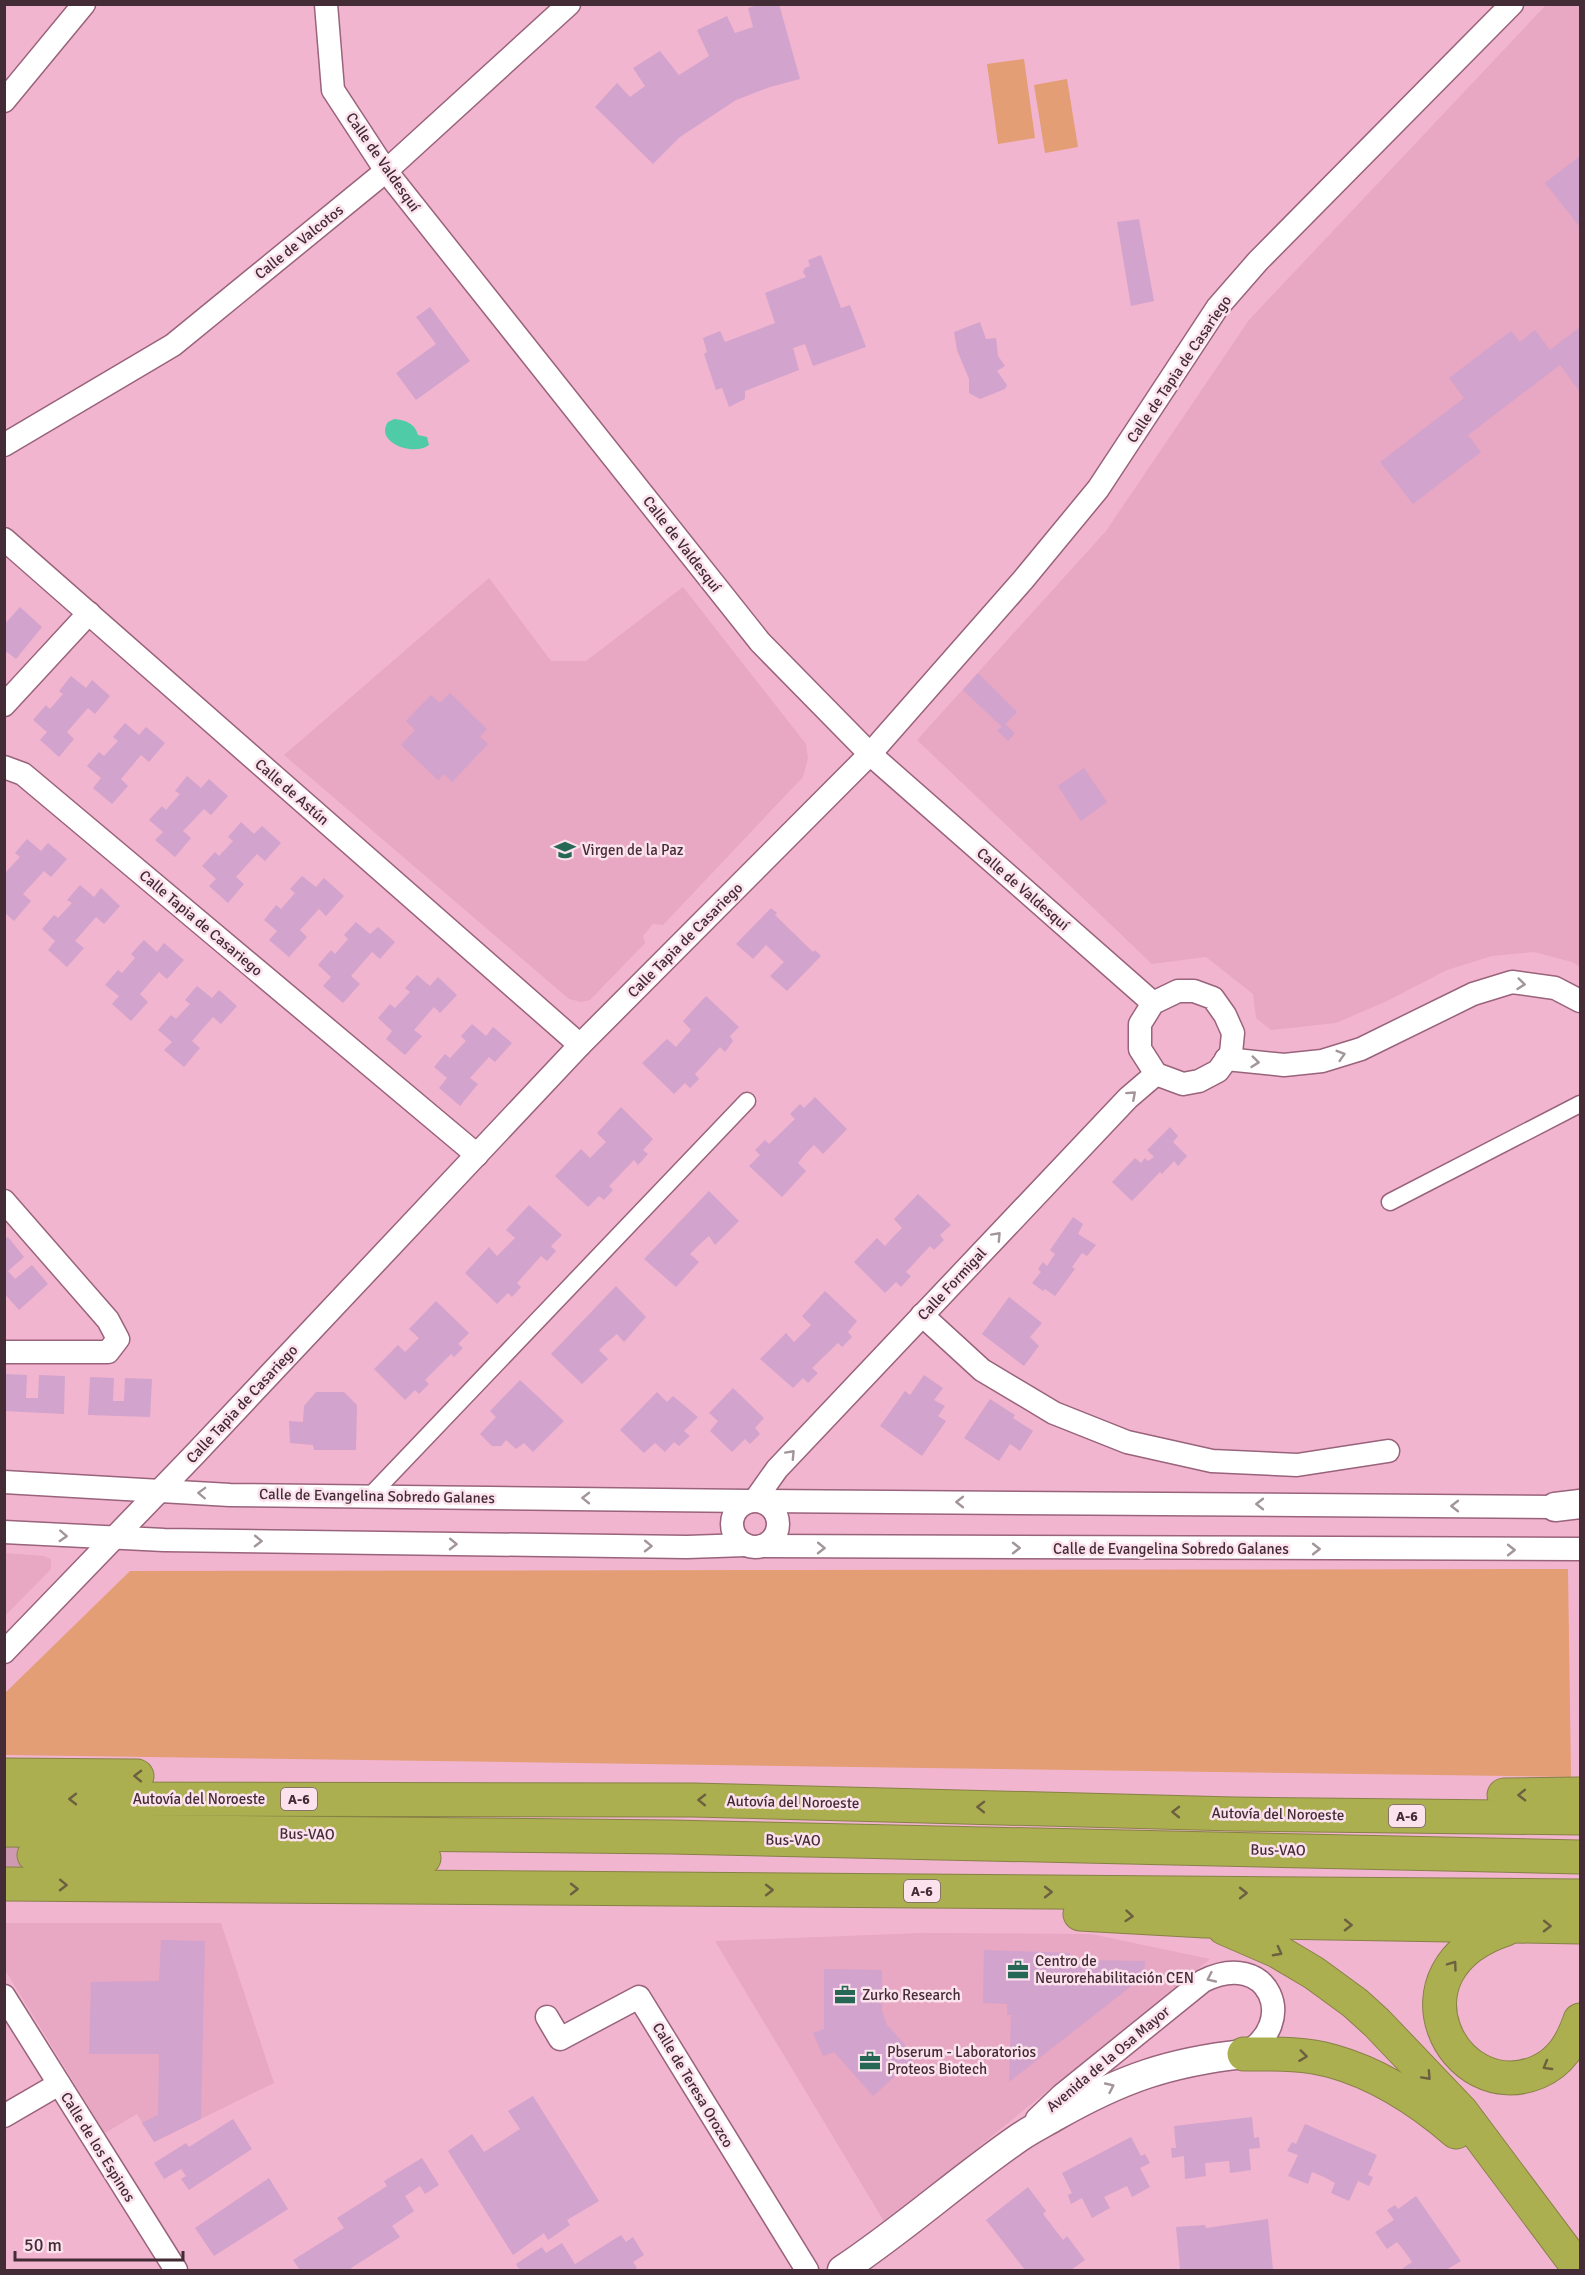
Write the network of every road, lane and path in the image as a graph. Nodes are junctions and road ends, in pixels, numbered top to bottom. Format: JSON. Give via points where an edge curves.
{"nodes":[{"id":1,"x":84,"y":4,"type":"edge"},
{"id":2,"x":326,"y":4,"type":"edge"},
{"id":3,"x":569,"y":4,"type":"edge"},
{"id":4,"x":1512,"y":4,"type":"edge"},
{"id":5,"x":4,"y":101,"type":"edge"},
{"id":6,"x":386,"y":171,"type":"junction"},
{"id":7,"x":4,"y":445,"type":"edge"},
{"id":8,"x":4,"y":539,"type":"edge"},
{"id":9,"x":89,"y":614,"type":"junction"},
{"id":10,"x":4,"y":705,"type":"edge"},
{"id":11,"x":870,"y":754,"type":"junction"},
{"id":12,"x":4,"y":767,"type":"edge"},
{"id":13,"x":1581,"y":1001,"type":"edge"},
{"id":14,"x":1153,"y":1003,"type":"junction"},
{"id":15,"x":580,"y":1045,"type":"junction"},
{"id":16,"x":1226,"y":1059,"type":"junction"},
{"id":17,"x":1156,"y":1074,"type":"junction"},
{"id":18,"x":747,"y":1101,"type":"dead end"},
{"id":19,"x":1581,"y":1104,"type":"edge"},
{"id":20,"x":477,"y":1155,"type":"junction"},
{"id":21,"x":4,"y":1201,"type":"edge"},
{"id":22,"x":1390,"y":1202,"type":"dead end"},
{"id":23,"x":922,"y":1315,"type":"junction"},
{"id":24,"x":4,"y":1352,"type":"edge"},
{"id":25,"x":1388,"y":1451,"type":"dead end"},
{"id":26,"x":4,"y":1482,"type":"edge"},
{"id":27,"x":158,"y":1492,"type":"junction"},
{"id":28,"x":370,"y":1496,"type":"junction"},
{"id":29,"x":756,"y":1501,"type":"junction"},
{"id":30,"x":1568,"y":1505,"type":"edge"},
{"id":31,"x":4,"y":1532,"type":"edge"},
{"id":32,"x":114,"y":1538,"type":"junction"},
{"id":33,"x":754,"y":1546,"type":"junction"},
{"id":34,"x":1571,"y":1549,"type":"edge"},
{"id":35,"x":4,"y":1652,"type":"edge"},
{"id":36,"x":4,"y":1775,"type":"edge"},
{"id":37,"x":1581,"y":1794,"type":"edge"},
{"id":38,"x":594,"y":1798,"type":"junction"},
{"id":39,"x":4,"y":1799,"type":"edge"},
{"id":40,"x":1234,"y":1814,"type":"junction"},
{"id":41,"x":1581,"y":1818,"type":"edge"},
{"id":42,"x":4,"y":1830,"type":"edge"},
{"id":43,"x":34,"y":1855,"type":"tunnel mouth"},
{"id":44,"x":1581,"y":1860,"type":"edge"},
{"id":45,"x":4,"y":1884,"type":"edge"},
{"id":46,"x":263,"y":1887,"type":"junction"},
{"id":47,"x":1581,"y":1896,"type":"edge"},
{"id":48,"x":1205,"y":1921,"type":"junction"},
{"id":49,"x":1514,"y":1926,"type":"junction"},
{"id":50,"x":1581,"y":1927,"type":"edge"},
{"id":51,"x":4,"y":1996,"type":"edge"},
{"id":52,"x":548,"y":2017,"type":"dead end"},
{"id":53,"x":1581,"y":2020,"type":"edge"},
{"id":54,"x":1244,"y":2054,"type":"junction"},
{"id":55,"x":59,"y":2084,"type":"junction"},
{"id":56,"x":4,"y":2116,"type":"edge"},
{"id":57,"x":1022,"y":2135,"type":"junction"},
{"id":58,"x":1554,"y":2236,"type":"junction"},
{"id":59,"x":176,"y":2271,"type":"edge"},
{"id":60,"x":807,"y":2271,"type":"edge"},
{"id":61,"x":842,"y":2271,"type":"edge"},
{"id":62,"x":1580,"y":2271,"type":"edge"}],
"edges":[{"from":1,"to":5,"type":"street"},
{"from":2,"to":6,"type":"street","name":"Calle de Valdesquí","via":[[333,90]]},
{"from":3,"to":6,"type":"street","name":"Calle de Valcotos"},
{"from":4,"to":11,"type":"street","name":"Calle de Tapia de Casariego","via":[[1258,261],[1218,308],[1098,489]]},
{"from":6,"to":7,"type":"street","name":"Calle de Valcotos","via":[[173,345]]},
{"from":6,"to":11,"type":"street","name":"Calle de Valdesquí","via":[[760,642]]},
{"from":8,"to":9,"type":"street","name":"Calle de Astún"},
{"from":9,"to":10,"type":"street"},
{"from":9,"to":15,"type":"street","name":"Calle de Astún"},
{"from":11,"to":14,"type":"street","name":"Calle de Valdesquí"},
{"from":11,"to":15,"type":"street","name":"Calle Tapia de Casariego"},
{"from":12,"to":20,"type":"street","name":"Calle Tapia de Casariego","via":[[23,774]]},
{"from":16,"to":13,"type":"street","one_way":true,"via":[[1284,1065],[1323,1061],[1361,1049],[1473,994],[1512,982],[1555,988]]},
{"from":14,"to":16,"type":"street","via":[[1178,991],[1194,991],[1213,998],[1233,1033],[1231,1053]]},
{"from":14,"to":17,"type":"street","via":[[1140,1024],[1140,1049]]},
{"from":15,"to":20,"type":"street","name":"Calle Tapia de Casariego"},
{"from":16,"to":17,"type":"street","via":[[1218,1071],[1198,1081],[1183,1084]]},
{"from":23,"to":17,"type":"street","name":"Calle Formigal","one_way":true,"via":[[1128,1098]]},
{"from":18,"to":28,"type":"street"},
{"from":19,"to":22,"type":"street"},
{"from":20,"to":27,"type":"street","name":"Calle Tapia de Casariego"},
{"from":21,"to":24,"type":"street","via":[[108,1320],[118,1339],[108,1353]]},
{"from":23,"to":25,"type":"street","via":[[982,1370],[1054,1413],[1127,1442],[1212,1461],[1297,1465]]},
{"from":29,"to":23,"type":"street","name":"Calle Formigal","one_way":true,"via":[[777,1469]]},
{"from":26,"to":27,"type":"street","name":"Calle de Evangelina Sobredo Galanes"},
{"from":28,"to":27,"type":"street","name":"Calle de Evangelina Sobredo Galanes","one_way":true},
{"from":27,"to":32,"type":"street","name":"Calle Tapia de Casariego"},
{"from":29,"to":28,"type":"street","name":"Calle de Evangelina Sobredo Galanes","one_way":true},
{"from":30,"to":29,"type":"street","name":"Calle de Evangelina Sobredo Galanes","one_way":true},
{"from":29,"to":33,"type":"street","via":[[737,1509],[732,1522],[735,1536]]},
{"from":29,"to":33,"type":"street","via":[[775,1510],[779,1524],[774,1538]]},
{"from":31,"to":32,"type":"street","name":"Calle de Evangelina Sobredo Galanes","one_way":true},
{"from":32,"to":33,"type":"street","name":"Calle de Evangelina Sobredo Galanes","one_way":true},
{"from":32,"to":35,"type":"street","name":"Calle Tapia de Casariego"},
{"from":33,"to":34,"type":"street","name":"Calle de Evangelina Sobredo Galanes","one_way":true},
{"from":38,"to":36,"type":"highway","one_way":true,"via":[[500,1781]]},
{"from":37,"to":40,"type":"highway","one_way":true,"via":[[1329,1795]]},
{"from":38,"to":39,"type":"highway","name":"Autovía del Noroeste","number":"A-6","one_way":true},
{"from":40,"to":38,"type":"highway","name":"Autovía del Noroeste","number":"A-6","one_way":true},
{"from":40,"to":41,"type":"highway","name":"Autovía del Noroeste","number":"A-6"},
{"from":42,"to":44,"type":"highway","name":"Bus-VAO","via":[[681,1838]]},
{"from":43,"to":44,"type":"highway","via":[[1463,1866]]},
{"from":45,"to":46,"type":"highway","number":"A-6","one_way":true},
{"from":46,"to":47,"type":"highway","number":"A-6","one_way":true},
{"from":46,"to":48,"type":"highway","one_way":true,"via":[[581,1912],[944,1911]]},
{"from":48,"to":49,"type":"highway","one_way":true},
{"from":48,"to":58,"type":"highway","one_way":true,"via":[[1277,1951],[1355,2003],[1461,2111]]},
{"from":49,"to":50,"type":"highway","one_way":true},
{"from":53,"to":49,"type":"highway","one_way":true,"via":[[1557,2061],[1526,2077],[1487,2073],[1454,2048],[1440,2015],[1440,1998],[1450,1966],[1465,1950],[1494,1932]]},
{"from":51,"to":55,"type":"street","name":"Calle de los Espinos"},
{"from":52,"to":60,"type":"street","name":"Calle de Teresa Orozco","via":[[560,2039],[639,1997]]},
{"from":57,"to":54,"type":"street","name":"Avenida de la Osa Mayor","one_way":true,"via":[[1082,2101],[1154,2070]]},
{"from":54,"to":57,"type":"street","name":"Avenida de la Osa Mayor","one_way":true,"via":[[1255,2048],[1268,2032],[1273,2016],[1268,1989],[1250,1974],[1216,1975],[1203,1981],[1062,2095]]},
{"from":54,"to":58,"type":"highway","one_way":true,"via":[[1331,2061],[1370,2075],[1407,2095],[1458,2133]]},
{"from":55,"to":56,"type":"street","name":"Calle de los Espinos"},
{"from":55,"to":59,"type":"street","name":"Calle de los Espinos"},
{"from":57,"to":61,"type":"street","name":"Avenida de la Osa Mayor"},
{"from":58,"to":62,"type":"highway"}]}
